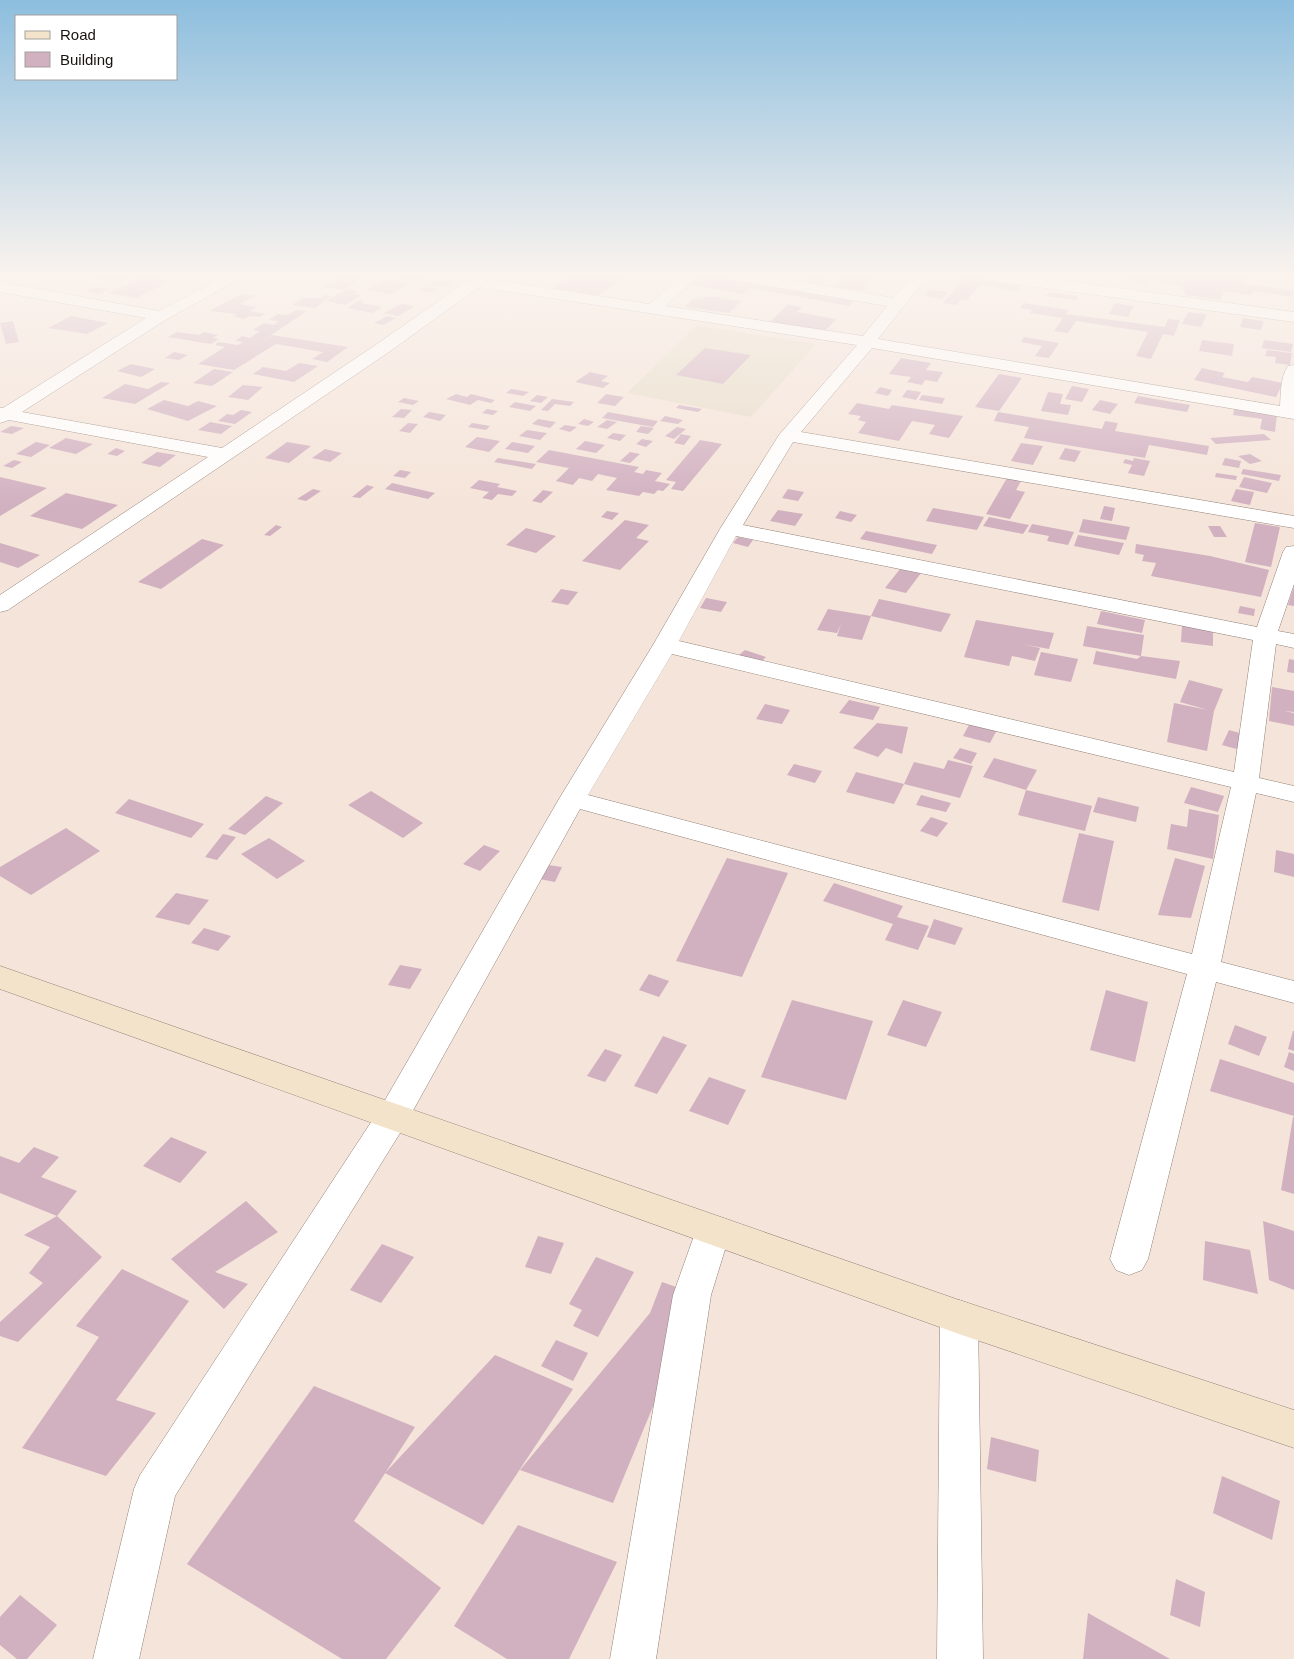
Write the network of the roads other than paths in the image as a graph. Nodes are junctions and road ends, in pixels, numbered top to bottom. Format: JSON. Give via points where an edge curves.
{"nodes":[{"id":1,"x":103,"y":352,"type":"edge"},
{"id":2,"x":376,"y":352,"type":"edge"},
{"id":3,"x":859,"y":352,"type":"edge"},
{"id":4,"x":929,"y":352,"type":"edge"},
{"id":5,"x":1294,"y":370,"type":"edge"},
{"id":6,"x":1292,"y":414,"type":"edge"},
{"id":7,"x":2,"y":415,"type":"edge"},
{"id":8,"x":788,"y":435,"type":"junction"},
{"id":9,"x":225,"y":454,"type":"junction"},
{"id":10,"x":1294,"y":522,"type":"edge"},
{"id":11,"x":730,"y":529,"type":"junction"},
{"id":12,"x":1294,"y":552,"type":"edge"},
{"id":13,"x":0,"y":605,"type":"edge"},
{"id":14,"x":1264,"y":636,"type":"junction"},
{"id":15,"x":1294,"y":642,"type":"edge"},
{"id":16,"x":665,"y":645,"type":"junction"},
{"id":17,"x":1245,"y":784,"type":"junction"},
{"id":18,"x":1294,"y":794,"type":"edge"},
{"id":19,"x":572,"y":799,"type":"junction"},
{"id":20,"x":1204,"y":969,"type":"junction"},
{"id":21,"x":0,"y":977,"type":"edge"},
{"id":22,"x":1294,"y":992,"type":"edge"},
{"id":23,"x":393,"y":1116,"type":"junction"},
{"id":24,"x":713,"y":1230,"type":"junction"},
{"id":25,"x":1129,"y":1258,"type":"dead end"},
{"id":26,"x":959,"y":1317,"type":"junction"},
{"id":27,"x":1294,"y":1429,"type":"edge"},
{"id":28,"x":116,"y":1659,"type":"edge"},
{"id":29,"x":633,"y":1659,"type":"edge"},
{"id":30,"x":960,"y":1659,"type":"edge"}],
"edges":[{"from":1,"to":7,"type":"street"},
{"from":2,"to":9,"type":"street"},
{"from":3,"to":8,"type":"street"},
{"from":4,"to":6,"type":"street"},
{"from":5,"to":6,"type":"street","via":[[1290,386]]},
{"from":7,"to":9,"type":"street"},
{"from":8,"to":10,"type":"street"},
{"from":8,"to":11,"type":"street"},
{"from":9,"to":13,"type":"street"},
{"from":11,"to":14,"type":"street"},
{"from":11,"to":16,"type":"street"},
{"from":12,"to":14,"type":"street"},
{"from":14,"to":15,"type":"street"},
{"from":14,"to":17,"type":"street"},
{"from":16,"to":17,"type":"street"},
{"from":16,"to":19,"type":"street"},
{"from":17,"to":18,"type":"street"},
{"from":17,"to":20,"type":"street"},
{"from":19,"to":20,"type":"street"},
{"from":19,"to":23,"type":"street"},
{"from":20,"to":22,"type":"street"},
{"from":20,"to":25,"type":"street"},
{"from":21,"to":23,"type":"street"},
{"from":23,"to":24,"type":"street"},
{"from":23,"to":28,"type":"street","via":[[155,1489]]},
{"from":24,"to":26,"type":"street"},
{"from":24,"to":29,"type":"street","via":[[692,1295]]},
{"from":26,"to":27,"type":"street"},
{"from":26,"to":30,"type":"street"}]}
